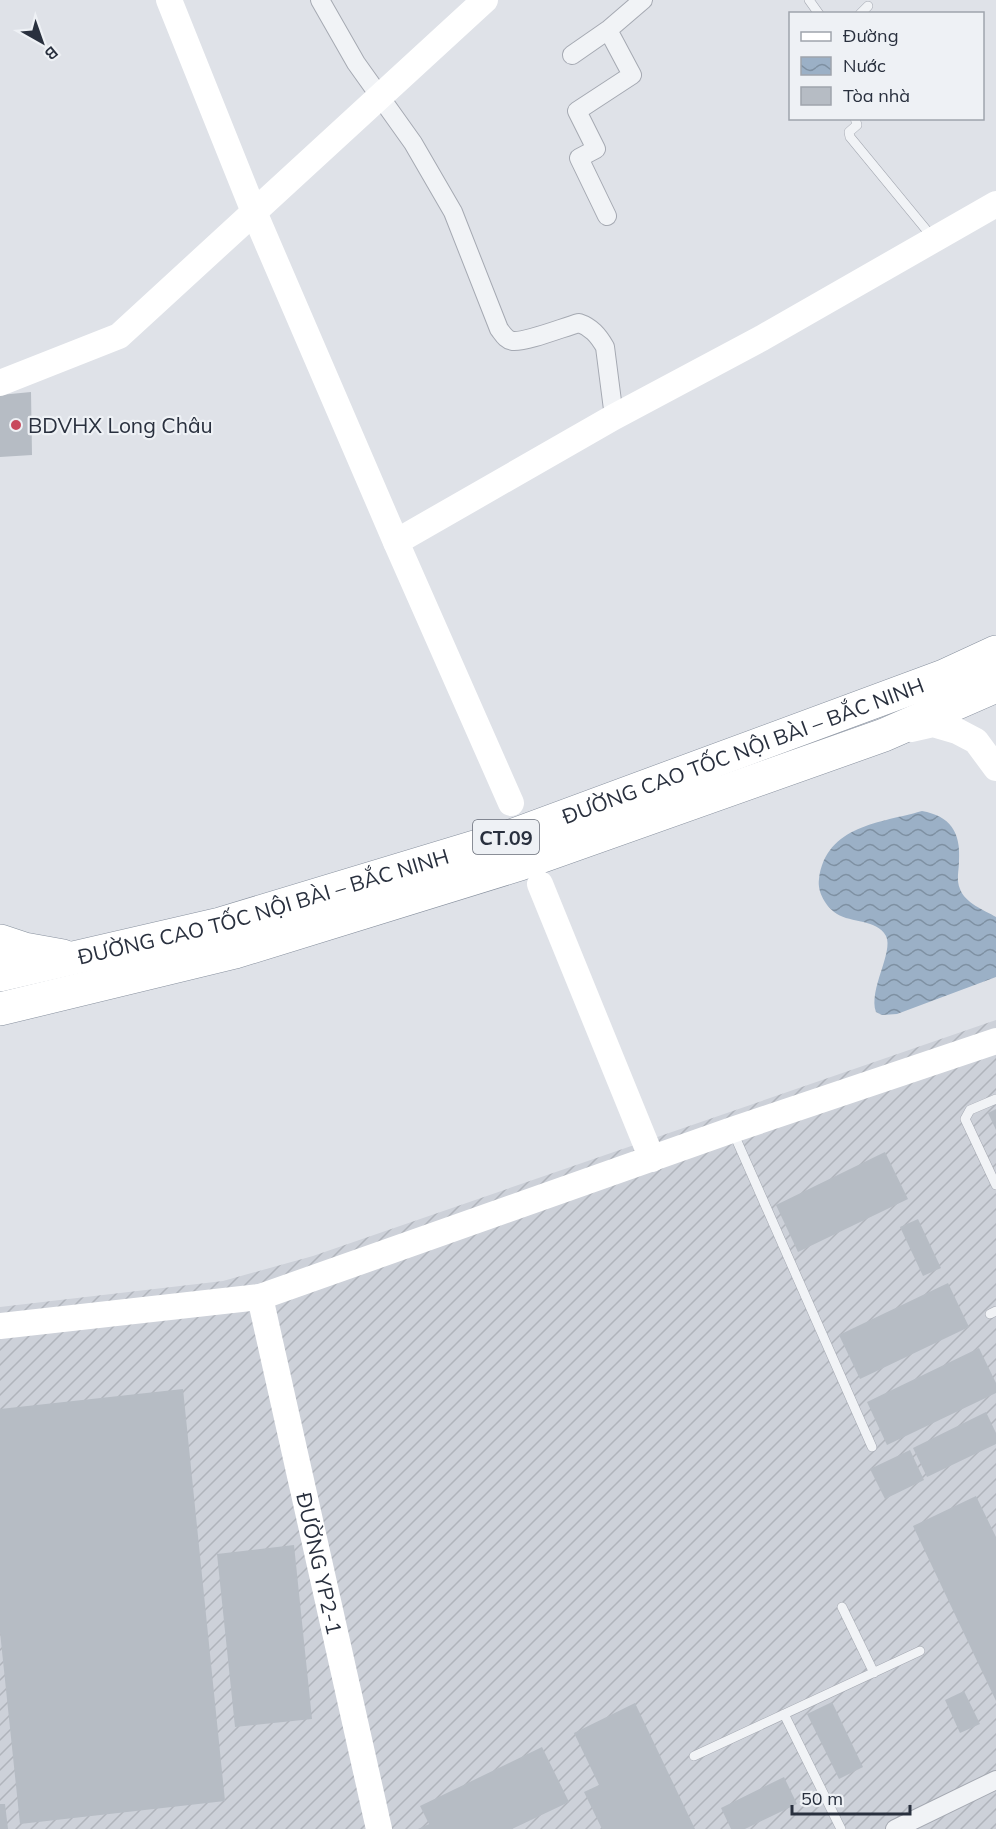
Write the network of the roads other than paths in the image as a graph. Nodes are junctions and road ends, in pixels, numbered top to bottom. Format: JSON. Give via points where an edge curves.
{"nodes":[{"id":1,"x":169,"y":0,"type":"edge"},
{"id":2,"x":320,"y":0,"type":"edge"},
{"id":3,"x":485,"y":0,"type":"edge"},
{"id":4,"x":643,"y":0,"type":"edge"},
{"id":5,"x":868,"y":6,"type":"dead end"},
{"id":6,"x":862,"y":12,"type":"edge"},
{"id":7,"x":608,"y":30,"type":"junction"},
{"id":8,"x":572,"y":55,"type":"dead end"},
{"id":9,"x":380,"y":96,"type":"junction"},
{"id":10,"x":856,"y":120,"type":"edge"},
{"id":11,"x":996,"y":204,"type":"edge"},
{"id":12,"x":254,"y":212,"type":"junction"},
{"id":13,"x":607,"y":216,"type":"dead end"},
{"id":14,"x":933,"y":239,"type":"junction"},
{"id":15,"x":0,"y":383,"type":"edge"},
{"id":16,"x":614,"y":417,"type":"junction"},
{"id":17,"x":396,"y":542,"type":"junction"},
{"id":18,"x":996,"y":652,"type":"edge"},
{"id":19,"x":996,"y":686,"type":"edge"},
{"id":20,"x":884,"y":735,"type":"junction"},
{"id":21,"x":996,"y":768,"type":"edge"},
{"id":22,"x":511,"y":803,"type":"dead end"},
{"id":23,"x":540,"y":884,"type":"dead end"},
{"id":24,"x":0,"y":941,"type":"edge"},
{"id":25,"x":74,"y":958,"type":"junction"},
{"id":26,"x":0,"y":975,"type":"edge"},
{"id":27,"x":0,"y":1009,"type":"edge"},
{"id":28,"x":996,"y":1041,"type":"edge"},
{"id":29,"x":996,"y":1099,"type":"edge"},
{"id":30,"x":732,"y":1130,"type":"junction"},
{"id":31,"x":652,"y":1159,"type":"junction"},
{"id":32,"x":996,"y":1185,"type":"edge"},
{"id":33,"x":260,"y":1297,"type":"junction"},
{"id":34,"x":0,"y":1326,"type":"edge"},
{"id":35,"x":872,"y":1447,"type":"dead end"},
{"id":36,"x":842,"y":1607,"type":"dead end"},
{"id":37,"x":920,"y":1651,"type":"dead end"},
{"id":38,"x":874,"y":1673,"type":"junction"},
{"id":39,"x":784,"y":1714,"type":"junction"},
{"id":40,"x":694,"y":1756,"type":"dead end"},
{"id":41,"x":996,"y":1780,"type":"edge"},
{"id":42,"x":379,"y":1829,"type":"edge"},
{"id":43,"x":841,"y":1829,"type":"edge"},
{"id":44,"x":895,"y":1829,"type":"edge"}],
"edges":[{"from":1,"to":12,"type":"street"},
{"from":2,"to":9,"type":"street"},
{"from":3,"to":9,"type":"street"},
{"from":4,"to":7,"type":"street"},
{"from":5,"to":6,"type":"lane"},
{"from":7,"to":8,"type":"street"},
{"from":7,"to":13,"type":"street","via":[[632,75],[577,111],[596,149],[579,158]]},
{"from":9,"to":12,"type":"street"},
{"from":9,"to":16,"type":"street","via":[[453,212],[499,329],[511,341],[579,323],[586,326],[605,347]]},
{"from":10,"to":14,"type":"lane","via":[[850,137]]},
{"from":11,"to":14,"type":"street"},
{"from":12,"to":15,"type":"street","via":[[119,336]]},
{"from":12,"to":17,"type":"street"},
{"from":14,"to":16,"type":"street","via":[[762,338]]},
{"from":16,"to":17,"type":"street"},
{"from":17,"to":22,"type":"street"},
{"from":18,"to":25,"type":"highway","name":"ĐƯỜNG CAO TỐC NỘI BÀI – BẮC NINH","number":"CT.09","via":[[933,680],[511,836],[220,924]]},
{"from":19,"to":20,"type":"highway","name":"ĐƯỜNG CAO TỐC NỘI BÀI – BẮC NINH","number":"CT.09"},
{"from":20,"to":21,"type":"street","via":[[933,724],[957,731],[976,741]]},
{"from":20,"to":27,"type":"highway","name":"ĐƯỜNG CAO TỐC NỘI BÀI – BẮC NINH","number":"CT.09","via":[[520,864],[235,952]]},
{"from":23,"to":31,"type":"street"},
{"from":24,"to":25,"type":"highway"},
{"from":25,"to":26,"type":"highway","name":"ĐƯỜNG CAO TỐC NỘI BÀI – BẮC NINH","number":"CT.09"},
{"from":28,"to":30,"type":"street"},
{"from":29,"to":32,"type":"lane","via":[[970,1110],[965,1119]]},
{"from":30,"to":31,"type":"street"},
{"from":30,"to":35,"type":"lane"},
{"from":31,"to":33,"type":"street"},
{"from":33,"to":34,"type":"street"},
{"from":33,"to":42,"type":"street","name":"ĐƯỜNG YP2-1"},
{"from":36,"to":38,"type":"lane"},
{"from":37,"to":38,"type":"lane"},
{"from":38,"to":39,"type":"lane"},
{"from":39,"to":40,"type":"lane"},
{"from":39,"to":43,"type":"lane"},
{"from":41,"to":44,"type":"street"}]}
